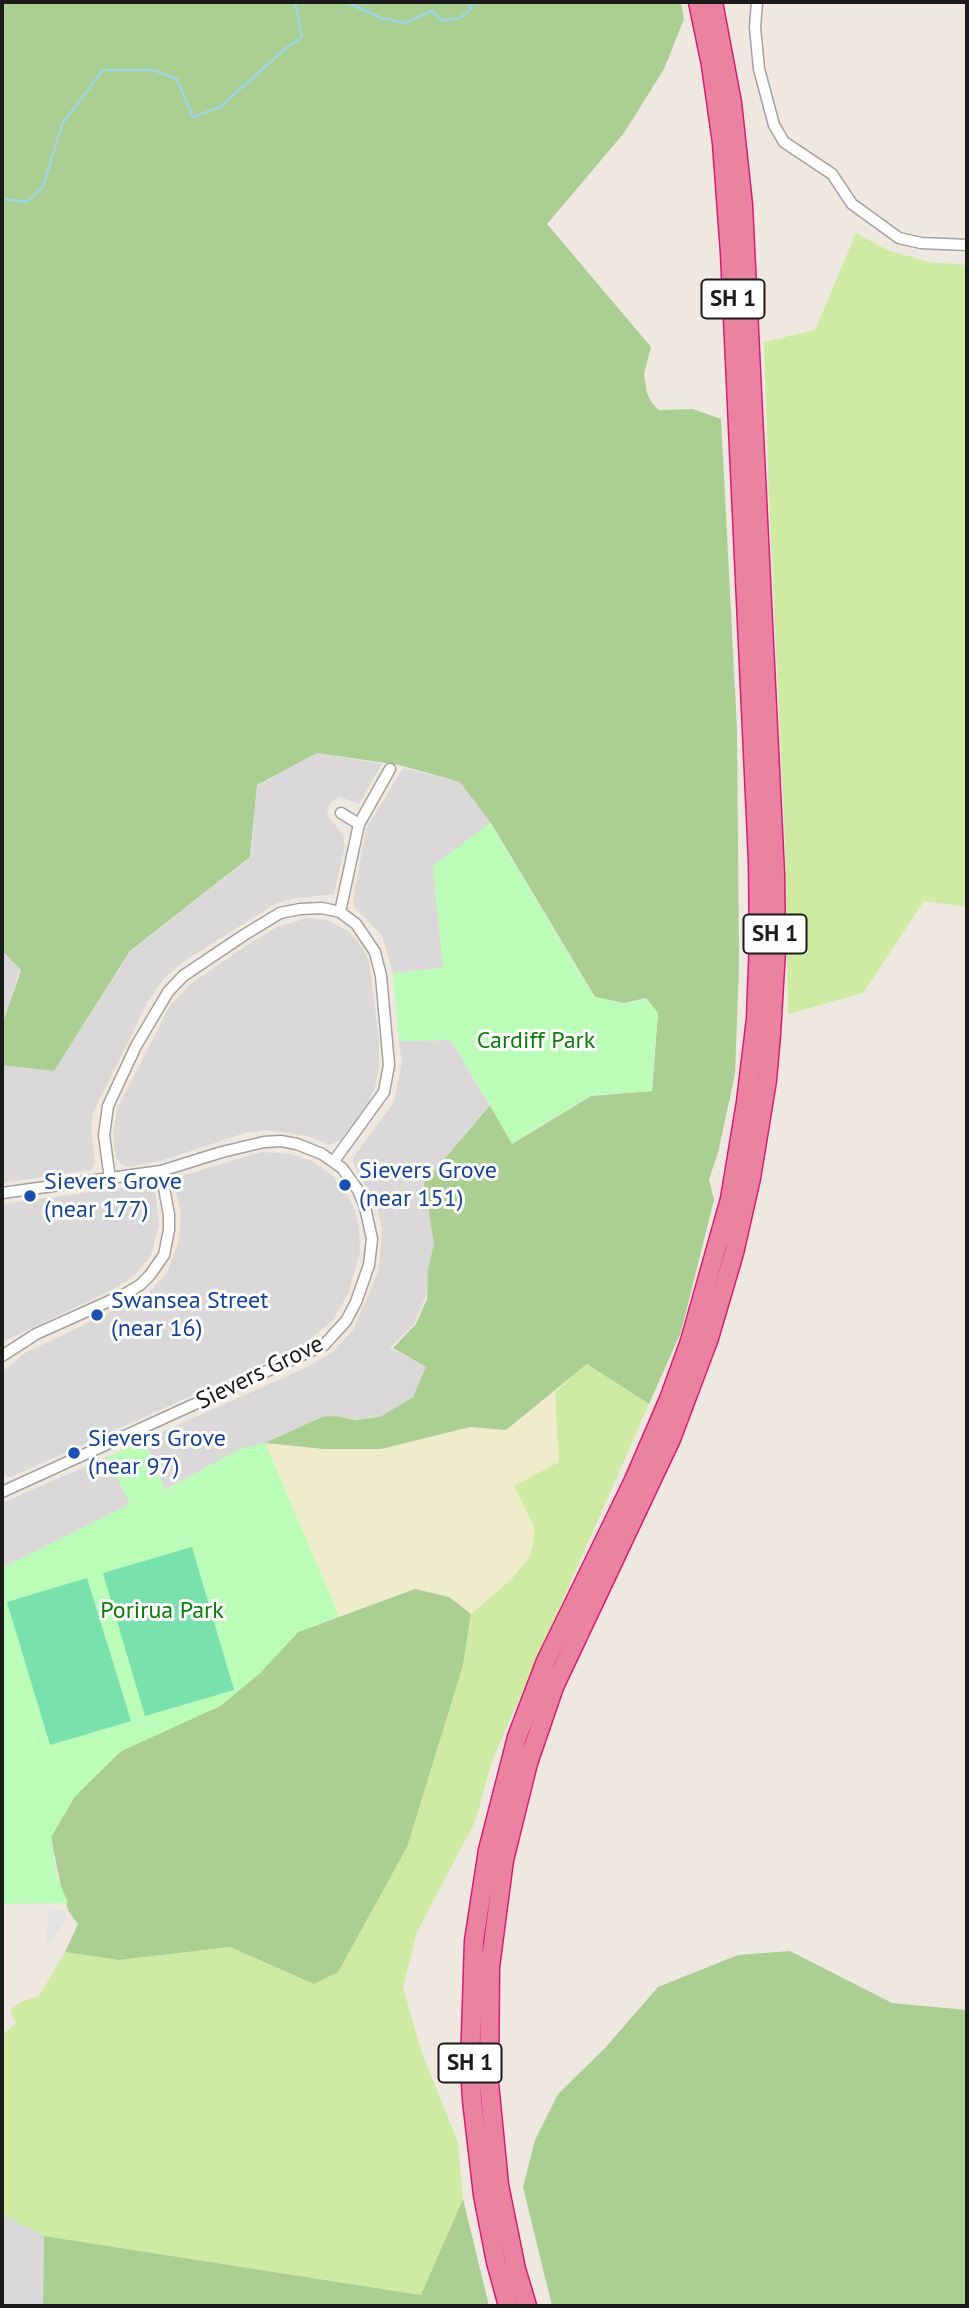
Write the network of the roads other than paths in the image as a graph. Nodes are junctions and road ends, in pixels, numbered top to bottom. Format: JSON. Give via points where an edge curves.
{"nodes":[{"id":1,"x":698,"y":2,"type":"edge"},
{"id":2,"x":713,"y":2,"type":"edge"},
{"id":3,"x":757,"y":2,"type":"edge"},
{"id":4,"x":967,"y":245,"type":"edge"},
{"id":5,"x":390,"y":769,"type":"dead end"},
{"id":6,"x":341,"y":813,"type":"dead end"},
{"id":7,"x":359,"y":824,"type":"junction"},
{"id":8,"x":340,"y":912,"type":"junction"},
{"id":9,"x":334,"y":1161,"type":"junction"},
{"id":10,"x":161,"y":1171,"type":"junction"},
{"id":11,"x":110,"y":1179,"type":"junction"},
{"id":12,"x":2,"y":1194,"type":"edge"},
{"id":13,"x":2,"y":1356,"type":"edge"},
{"id":14,"x":2,"y":1492,"type":"edge"},
{"id":15,"x":508,"y":2306,"type":"edge"},
{"id":16,"x":527,"y":2306,"type":"edge"}],
"edges":[{"from":1,"to":15,"type":"highway","number":"SH 1","via":[[719,121],[730,253],[759,891],[756,1019],[730,1199],[690,1341],[634,1480],[546,1661],[510,1761],[488,1850],[474,1941],[470,2065],[483,2195]]},
{"from":2,"to":16,"type":"highway","number":"SH 1","via":[[732,103],[743,218],[775,875],[771,1034],[751,1178],[709,1338],[671,1439],[554,1686],[528,1763],[504,1860],[491,1959],[489,2082],[502,2199]]},
{"from":3,"to":4,"type":"street","via":[[759,69],[784,142],[832,174],[852,204],[900,238]]},
{"from":5,"to":7,"type":"street"},
{"from":6,"to":7,"type":"street"},
{"from":7,"to":8,"type":"street"},
{"from":8,"to":9,"type":"street","via":[[356,924],[375,952],[389,1065],[378,1103]]},
{"from":8,"to":11,"type":"street","via":[[322,908],[280,913],[191,970],[168,992],[108,1106],[104,1136]]},
{"from":9,"to":10,"type":"street","name":"Sievers Grove","via":[[297,1144],[264,1142]]},
{"from":9,"to":14,"type":"street","name":"Sievers Grove","via":[[358,1191],[372,1239],[360,1290],[346,1321],[331,1339]]},
{"from":10,"to":11,"type":"street","name":"Sievers Grove"},
{"from":10,"to":13,"type":"street","via":[[169,1230],[163,1255],[150,1275],[125,1294],[36,1334]]},
{"from":11,"to":12,"type":"street","name":"Sievers Grove"}]}
